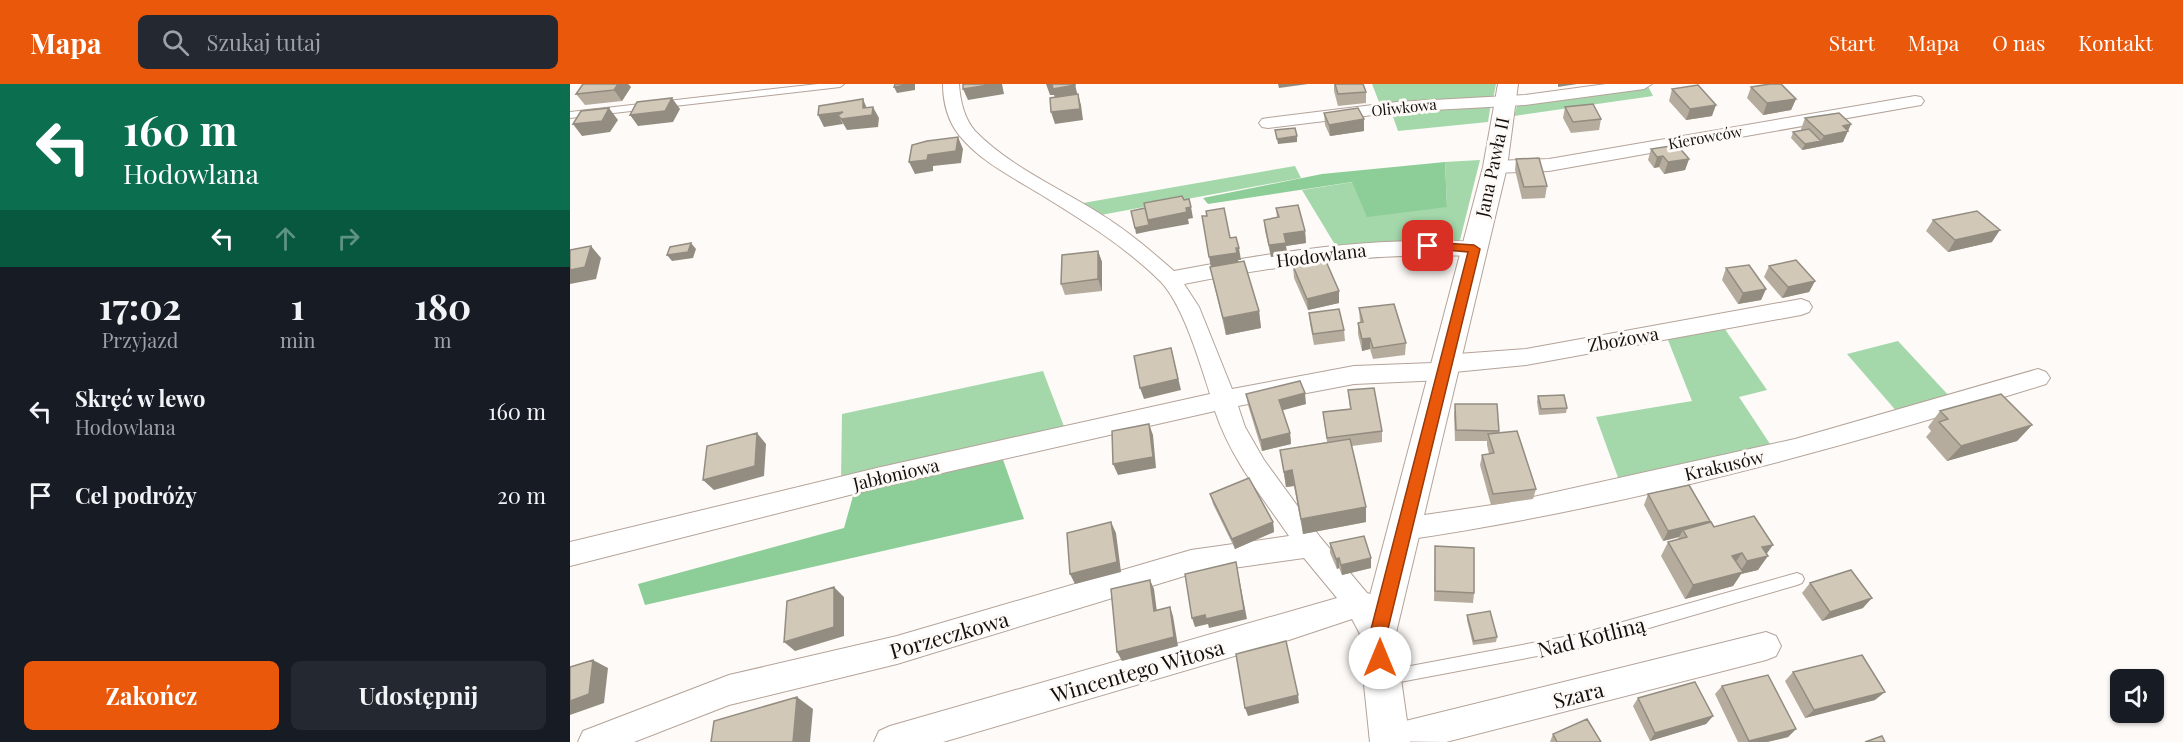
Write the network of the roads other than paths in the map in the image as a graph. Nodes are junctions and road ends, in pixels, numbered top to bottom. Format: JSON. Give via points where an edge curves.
{"nodes":[{"id":1,"x":840,"y":84,"type":"edge"},
{"id":2,"x":951,"y":84,"type":"edge"},
{"id":3,"x":1644,"y":84,"type":"edge"},
{"id":4,"x":1506,"y":92,"type":"edge"},
{"id":5,"x":1915,"y":101,"type":"dead end"},
{"id":6,"x":570,"y":115,"type":"edge"},
{"id":7,"x":1268,"y":123,"type":"dead end"},
{"id":8,"x":1495,"y":167,"type":"junction"},
{"id":9,"x":1474,"y":249,"type":"junction"},
{"id":10,"x":1170,"y":279,"type":"junction"},
{"id":11,"x":1802,"y":306,"type":"dead end"},
{"id":12,"x":1444,"y":367,"type":"junction"},
{"id":13,"x":2038,"y":378,"type":"dead end"},
{"id":14,"x":1224,"y":401,"type":"junction"},
{"id":15,"x":1404,"y":530,"type":"junction"},
{"id":16,"x":1310,"y":545,"type":"junction"},
{"id":17,"x":570,"y":554,"type":"edge"},
{"id":18,"x":1797,"y":579,"type":"dead end"},
{"id":19,"x":1373,"y":617,"type":"junction"},
{"id":20,"x":1766,"y":646,"type":"dead end"},
{"id":21,"x":1382,"y":679,"type":"junction"},
{"id":22,"x":594,"y":742,"type":"edge"},
{"id":23,"x":890,"y":742,"type":"edge"},
{"id":24,"x":1390,"y":742,"type":"edge"}],
"edges":[{"from":1,"to":6,"type":"lane"},
{"from":2,"to":10,"type":"street","via":[[952,103],[966,132],[999,161],[1134,247]]},
{"from":3,"to":4,"type":"street","name":"Oliwkowa","via":[[1525,100]]},
{"from":4,"to":7,"type":"street","name":"Oliwkowa"},
{"from":4,"to":8,"type":"street","name":"Jana Pawła II"},
{"from":5,"to":8,"type":"street","name":"Kierowców","via":[[1549,165]]},
{"from":8,"to":9,"type":"street","name":"Jana Pawła II"},
{"from":9,"to":10,"type":"street","name":"Hodowlana","via":[[1370,249],[1276,259]]},
{"from":9,"to":12,"type":"street","name":"Jana Pawła II"},
{"from":10,"to":14,"type":"street","via":[[1188,307]]},
{"from":11,"to":12,"type":"street","name":"Zbożowa","via":[[1526,357]]},
{"from":12,"to":14,"type":"street","name":"Zbożowa","via":[[1354,375]]},
{"from":12,"to":15,"type":"street","name":"Jana Pawła II"},
{"from":13,"to":15,"type":"street","name":"Krakusów","via":[[1795,449],[1506,514]]},
{"from":14,"to":16,"type":"street","via":[[1233,429],[1255,467]]},
{"from":14,"to":17,"type":"street","name":"Jabłoniowa","via":[[881,477]]},
{"from":15,"to":19,"type":"street","name":"Jana Pawła II"},
{"from":16,"to":19,"type":"street"},
{"from":16,"to":22,"type":"street","name":"Porzeczkowa","via":[[1191,562],[897,650],[729,690]]},
{"from":18,"to":21,"type":"lane","name":"Nad Kotliną","via":[[1580,641]]},
{"from":19,"to":21,"type":"street","name":"Jana Pawła II"},
{"from":19,"to":23,"type":"street","name":"Wincentego Witosa","via":[[1288,627]]},
{"from":20,"to":24,"type":"street","name":"Szara"},
{"from":21,"to":24,"type":"street","name":"Jana Pawła II"}]}
